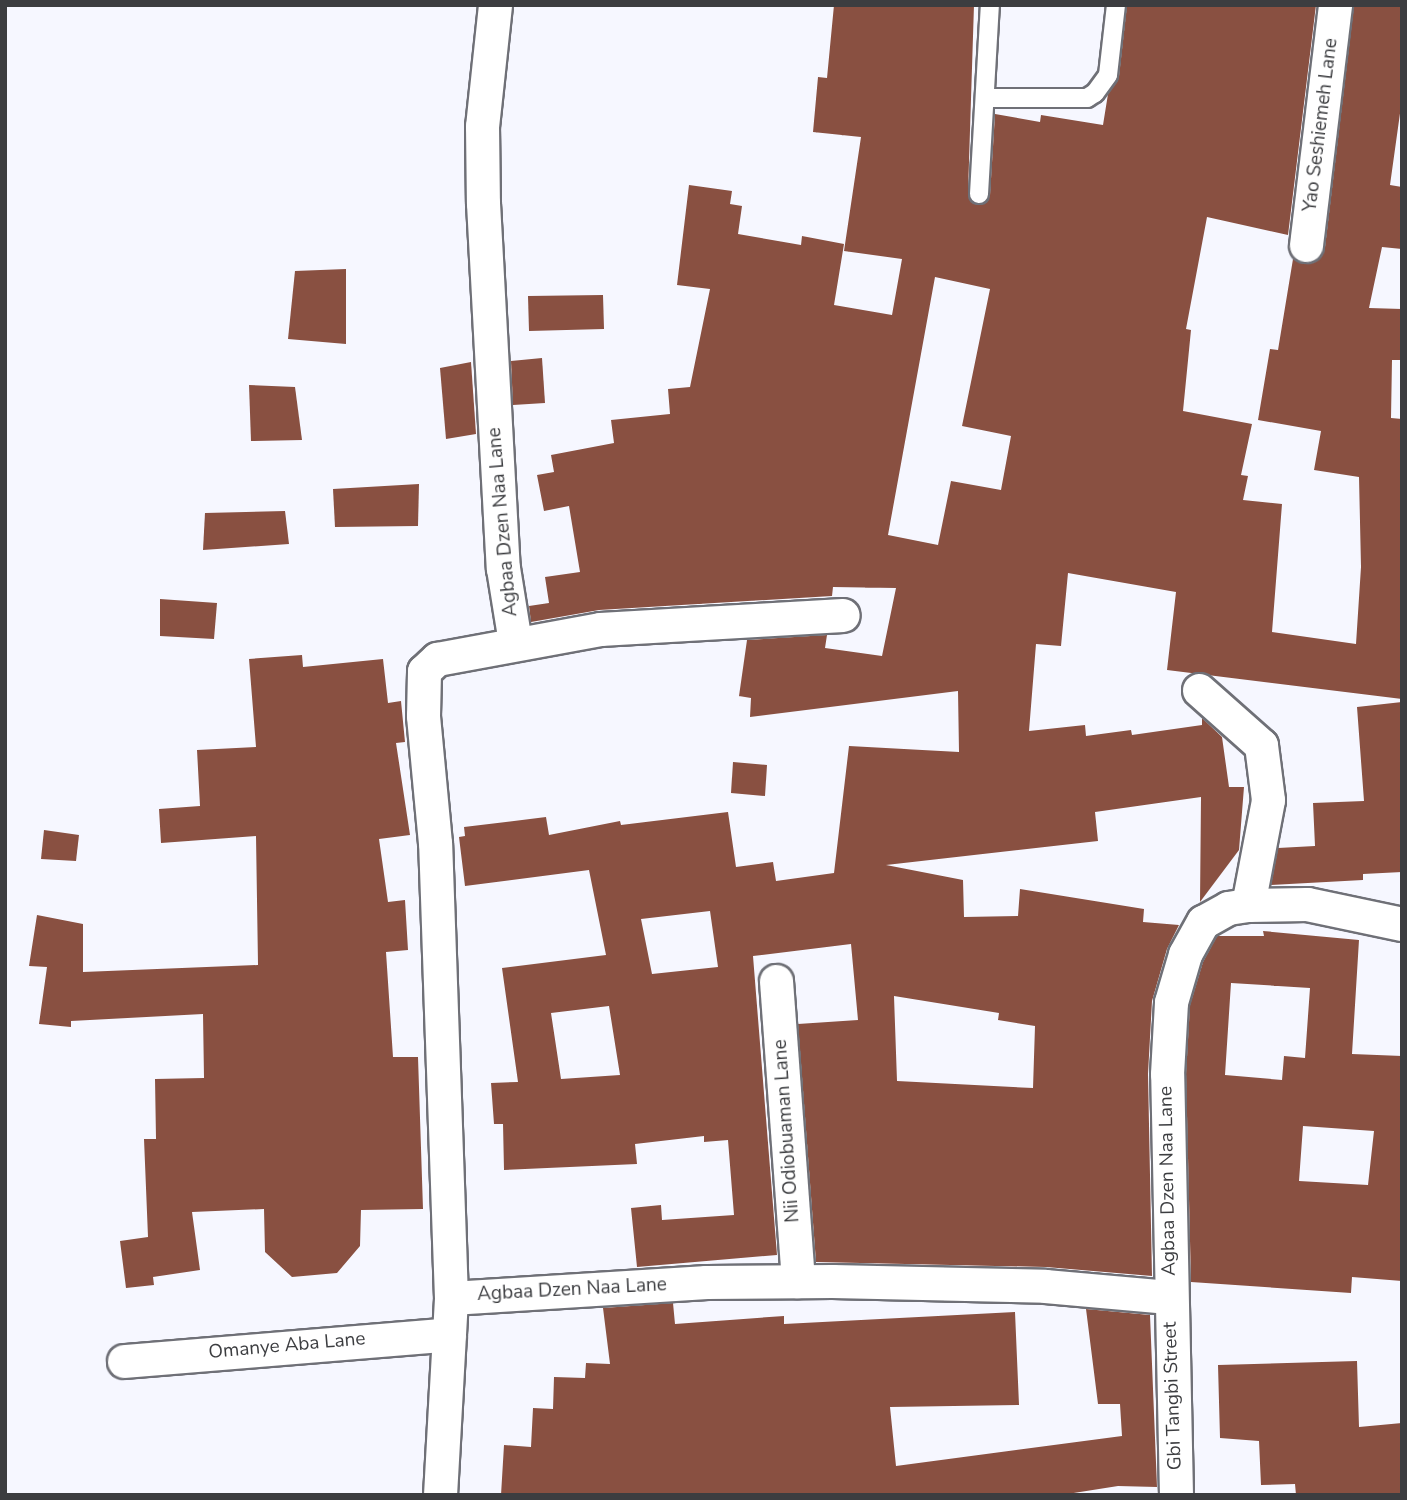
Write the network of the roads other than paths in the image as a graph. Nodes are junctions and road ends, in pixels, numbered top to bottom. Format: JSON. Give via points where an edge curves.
{"nodes":[{"id":1,"x":495,"y":5,"type":"edge"},
{"id":2,"x":990,"y":5,"type":"edge"},
{"id":3,"x":1116,"y":5,"type":"edge"},
{"id":4,"x":1335,"y":5,"type":"edge"},
{"id":5,"x":985,"y":98,"type":"junction"},
{"id":6,"x":979,"y":194,"type":"dead end"},
{"id":7,"x":1306,"y":245,"type":"dead end"},
{"id":8,"x":843,"y":615,"type":"dead end"},
{"id":9,"x":515,"y":642,"type":"junction"},
{"id":10,"x":1199,"y":690,"type":"dead end"},
{"id":11,"x":1248,"y":905,"type":"junction"},
{"id":12,"x":1402,"y":924,"type":"edge"},
{"id":13,"x":776,"y":981,"type":"dead end"},
{"id":14,"x":798,"y":1281,"type":"junction"},
{"id":15,"x":451,"y":1297,"type":"junction"},
{"id":16,"x":1169,"y":1297,"type":"junction"},
{"id":17,"x":449,"y":1334,"type":"junction"},
{"id":18,"x":124,"y":1361,"type":"dead end"},
{"id":19,"x":440,"y":1495,"type":"edge"},
{"id":20,"x":1176,"y":1495,"type":"edge"}],
"edges":[{"from":1,"to":9,"type":"street","name":"Agbaa Dzen Naa Lane","via":[[482,126],[483,203],[503,568]]},
{"from":2,"to":5,"type":"lane"},
{"from":3,"to":5,"type":"lane","via":[[1108,75],[1096,93],[1087,98]]},
{"from":4,"to":7,"type":"street","name":"Yao Seshiemeh Lane"},
{"from":5,"to":6,"type":"lane"},
{"from":8,"to":9,"type":"street","via":[[666,622]]},
{"from":9,"to":15,"type":"street","name":"Agbaa Dzen Naa Lane","via":[[437,659],[424,671],[421,684],[435,843]]},
{"from":10,"to":11,"type":"street","via":[[1261,745],[1268,800]]},
{"from":11,"to":12,"type":"street","name":"Agbaa Dzen Naa Lane","via":[[1307,904]]},
{"from":11,"to":16,"type":"street","name":"Agbaa Dzen Naa Lane","via":[[1228,908],[1203,922],[1185,954],[1171,1002],[1167,1074]]},
{"from":13,"to":14,"type":"street","name":"Nii Odiobuaman Lane"},
{"from":14,"to":15,"type":"street","name":"Agbaa Dzen Naa Lane"},
{"from":14,"to":16,"type":"street","name":"Agbaa Dzen Naa Lane","via":[[1045,1286]]},
{"from":15,"to":17,"type":"street"},
{"from":16,"to":20,"type":"street","name":"Gbi Tangbi Street"},
{"from":17,"to":18,"type":"street","name":"Omanye Aba Lane"},
{"from":17,"to":19,"type":"street"}]}
